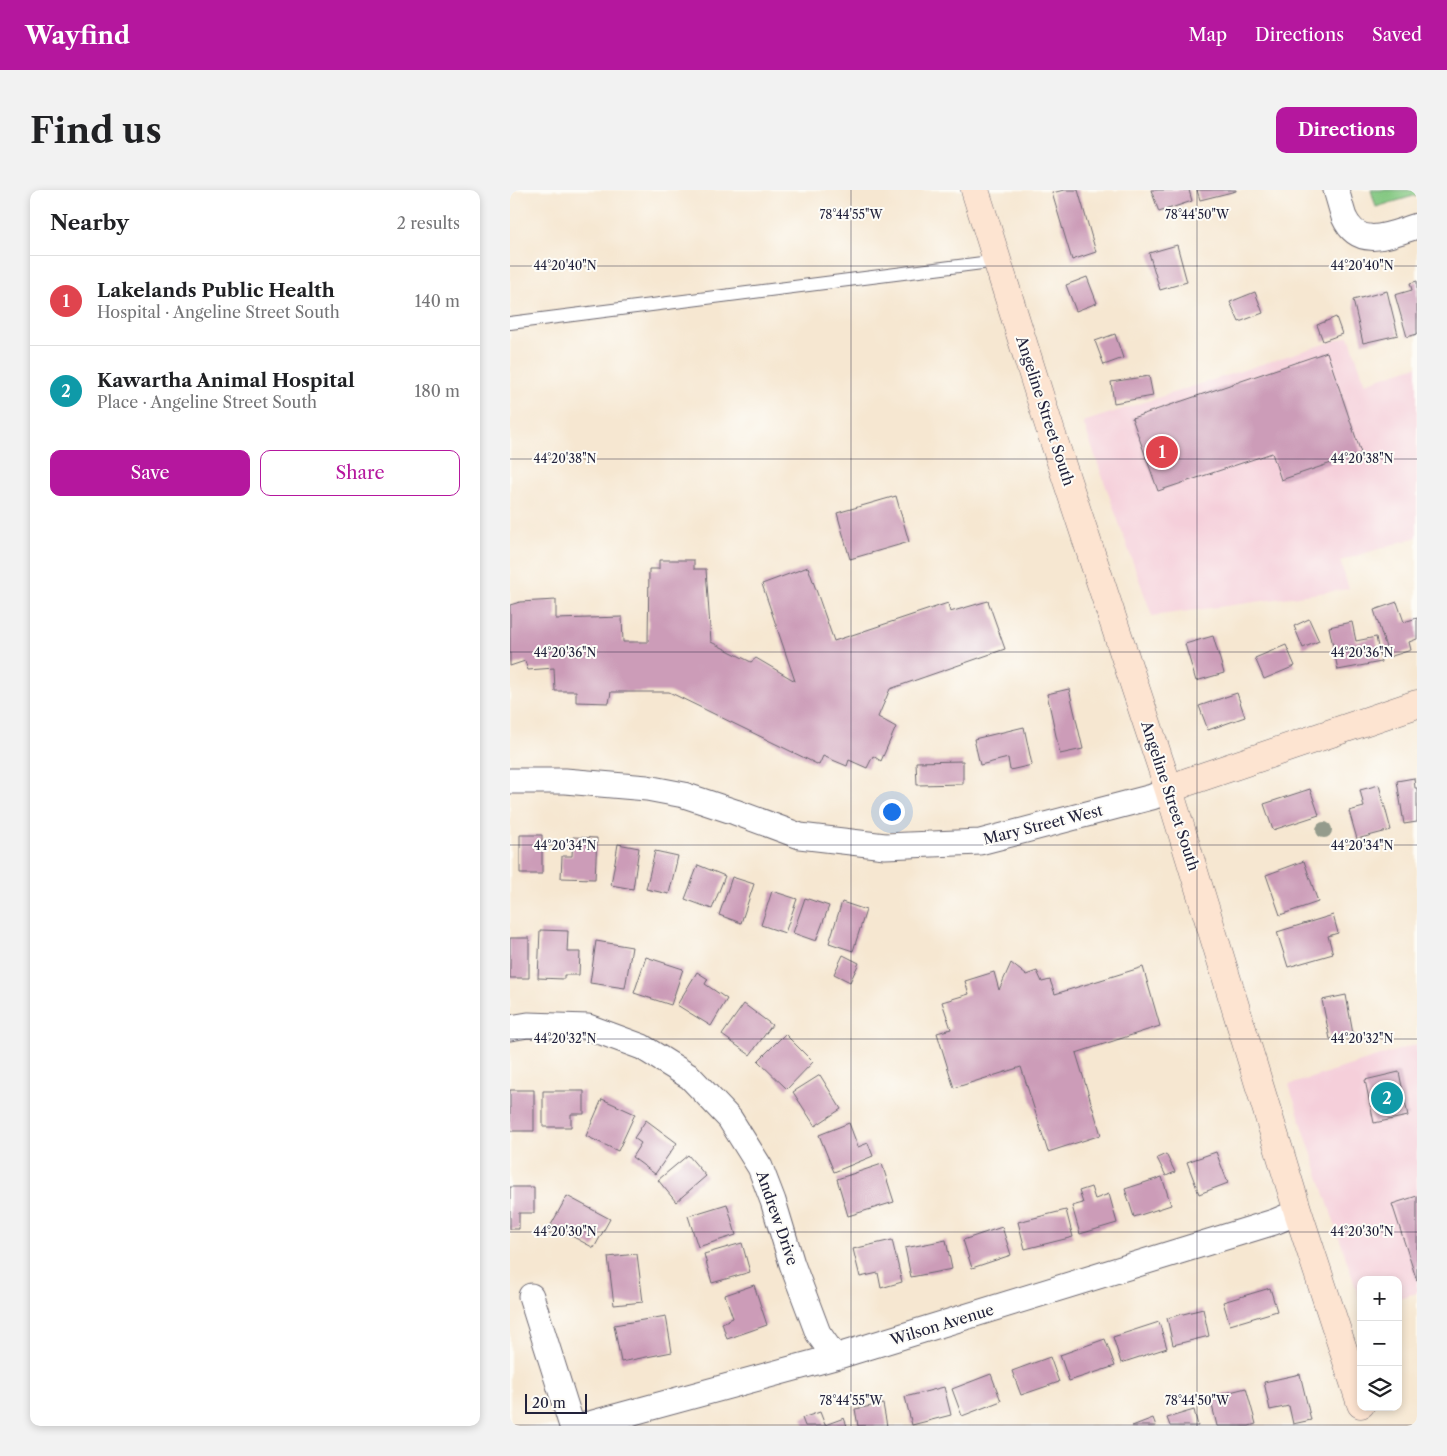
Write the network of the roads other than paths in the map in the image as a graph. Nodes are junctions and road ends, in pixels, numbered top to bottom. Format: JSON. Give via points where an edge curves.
{"nodes":[{"id":1,"x":975,"y":190,"type":"edge"},
{"id":2,"x":1336,"y":190,"type":"edge"},
{"id":3,"x":1417,"y":226,"type":"edge"},
{"id":4,"x":998,"y":261,"type":"junction"},
{"id":5,"x":510,"y":323,"type":"edge"},
{"id":6,"x":1417,"y":704,"type":"edge"},
{"id":7,"x":510,"y":781,"type":"edge"},
{"id":8,"x":1169,"y":790,"type":"junction"},
{"id":9,"x":510,"y":1028,"type":"edge"},
{"id":10,"x":1298,"y":1212,"type":"junction"},
{"id":11,"x":531,"y":1296,"type":"dead end"},
{"id":12,"x":835,"y":1357,"type":"junction"},
{"id":13,"x":1357,"y":1394,"type":"edge"},
{"id":14,"x":1363,"y":1411,"type":"edge"},
{"id":15,"x":572,"y":1426,"type":"edge"},
{"id":16,"x":582,"y":1426,"type":"edge"},
{"id":17,"x":1368,"y":1426,"type":"edge"}],
"edges":[{"from":1,"to":4,"type":"main road","name":"Angeline Street South"},
{"from":2,"to":3,"type":"street","via":[[1344,217],[1352,230],[1364,238],[1380,238]]},
{"from":4,"to":5,"type":"lane"},
{"from":4,"to":8,"type":"main road","name":"Angeline Street South"},
{"from":6,"to":8,"type":"main road","name":"Mary Street West"},
{"from":7,"to":8,"type":"street","name":"Mary Street West","via":[[565,781],[647,788],[684,795],[800,836],[885,846],[980,842]]},
{"from":8,"to":10,"type":"main road","name":"Angeline Street South"},
{"from":9,"to":12,"type":"street","name":"Andrew Drive","via":[[528,1025],[588,1027],[642,1047],[690,1077],[730,1119],[760,1167],[818,1333]]},
{"from":10,"to":12,"type":"street","name":"Wilson Avenue"},
{"from":10,"to":13,"type":"main road","name":"Angeline Street South"},
{"from":11,"to":15,"type":"street"},
{"from":12,"to":16,"type":"street","name":"Wilson Avenue"},
{"from":14,"to":17,"type":"main road","name":"Angeline Street South"}]}
